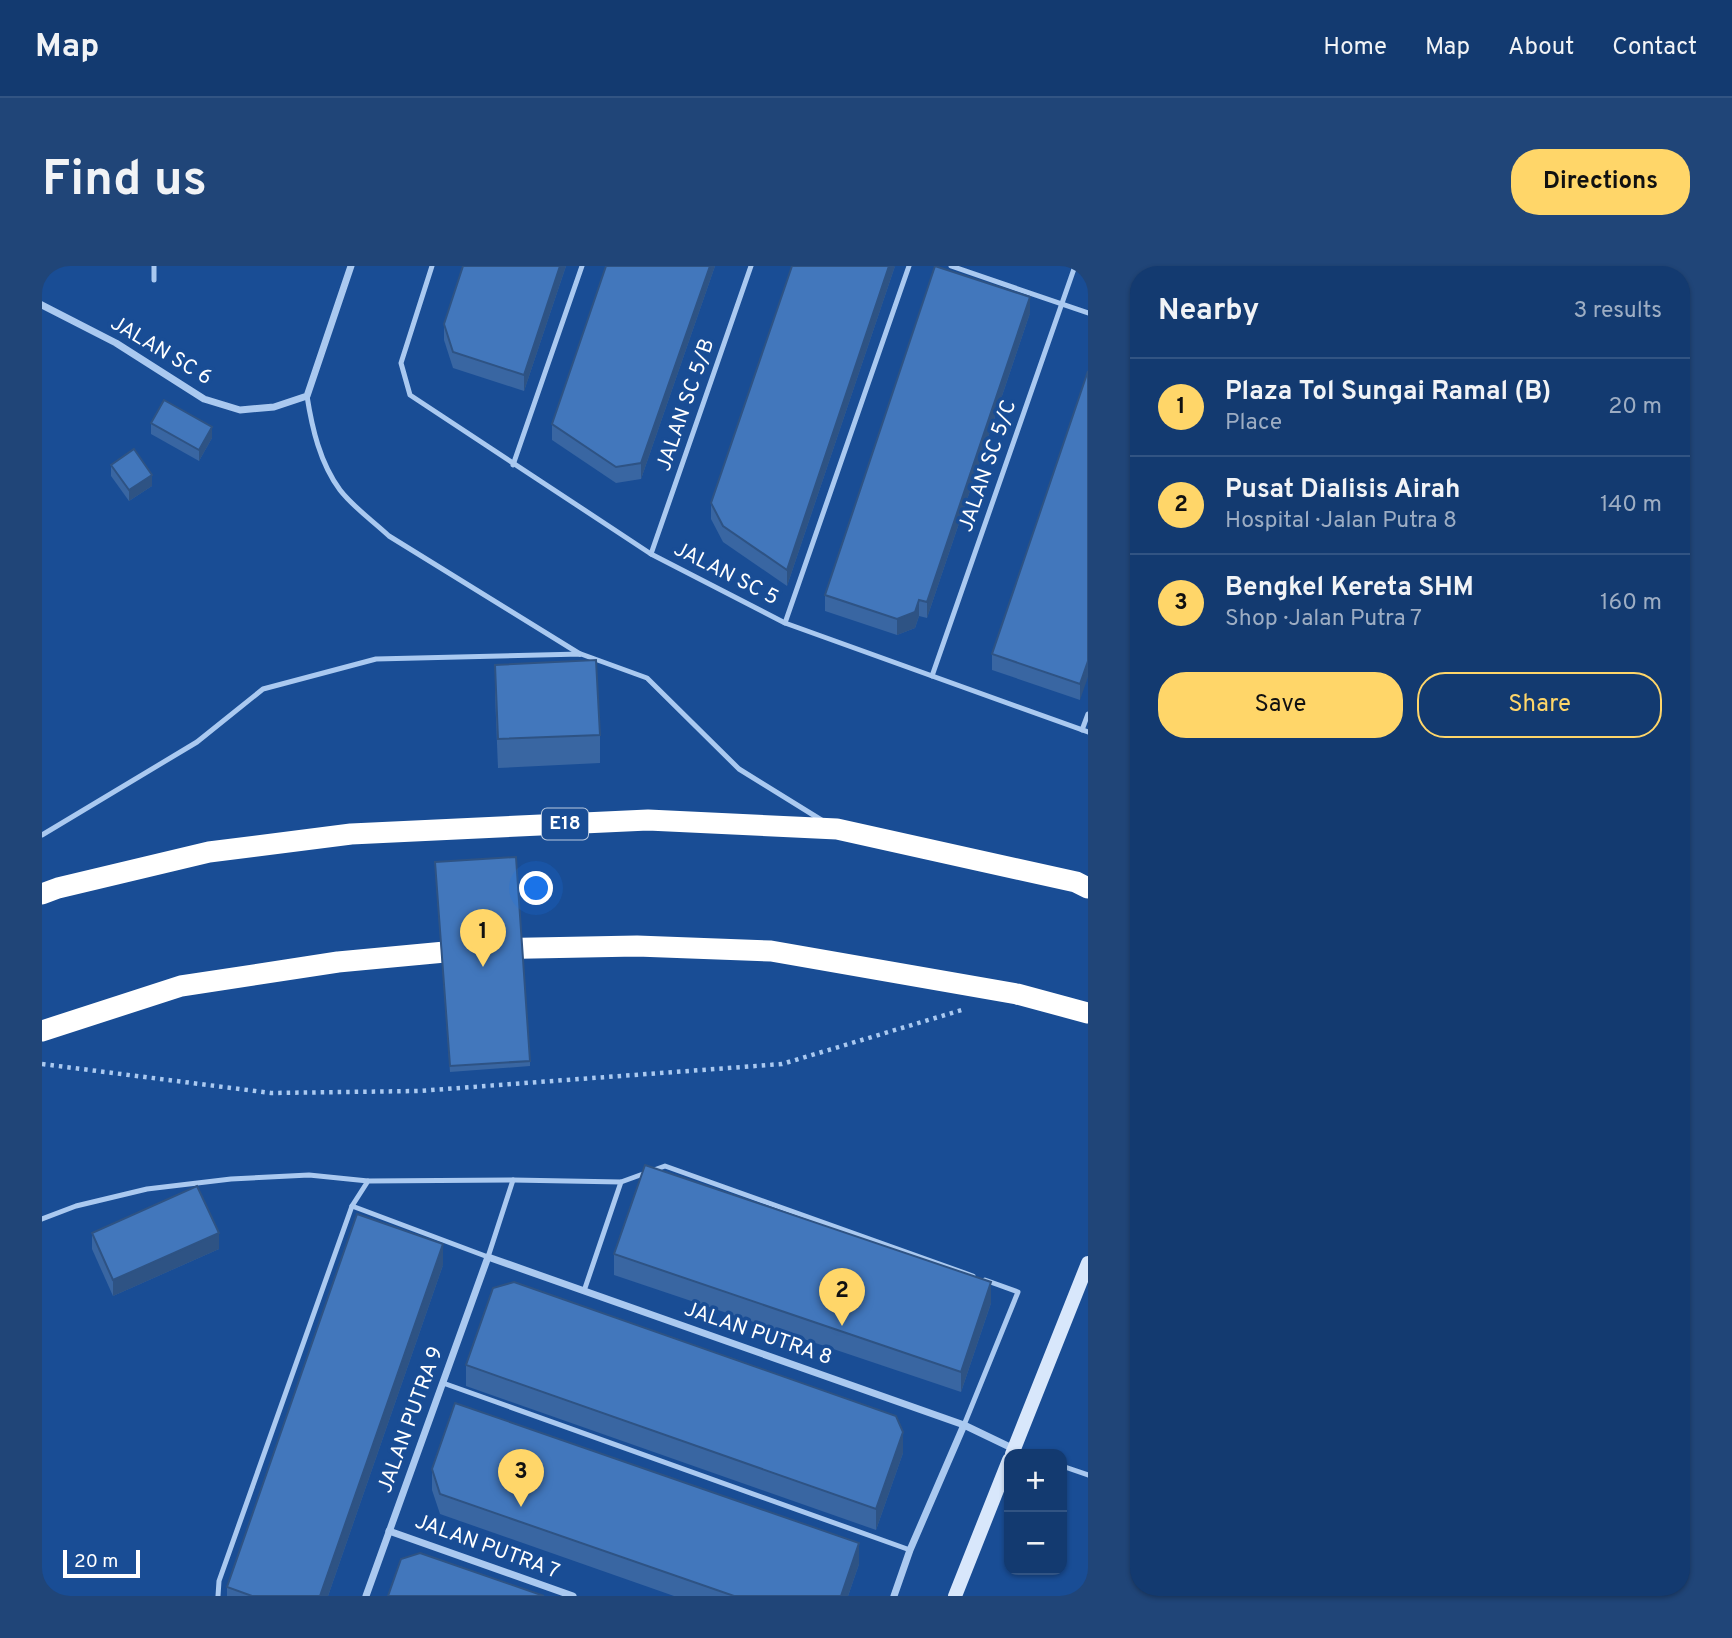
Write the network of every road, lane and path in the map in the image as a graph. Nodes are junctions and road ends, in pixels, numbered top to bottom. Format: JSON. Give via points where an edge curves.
{"nodes":[{"id":1,"x":154,"y":266,"type":"edge"},
{"id":2,"x":351,"y":266,"type":"edge"},
{"id":3,"x":432,"y":266,"type":"edge"},
{"id":4,"x":582,"y":266,"type":"edge"},
{"id":5,"x":751,"y":266,"type":"edge"},
{"id":6,"x":909,"y":266,"type":"edge"},
{"id":7,"x":951,"y":266,"type":"edge"},
{"id":8,"x":1075,"y":266,"type":"edge"},
{"id":9,"x":153,"y":279,"type":"dead end"},
{"id":10,"x":1061,"y":304,"type":"junction"},
{"id":11,"x":42,"y":305,"type":"edge"},
{"id":12,"x":1088,"y":313,"type":"edge"},
{"id":13,"x":307,"y":396,"type":"junction"},
{"id":14,"x":513,"y":465,"type":"junction"},
{"id":15,"x":651,"y":554,"type":"junction"},
{"id":16,"x":785,"y":623,"type":"junction"},
{"id":17,"x":580,"y":654,"type":"junction"},
{"id":18,"x":932,"y":676,"type":"junction"},
{"id":19,"x":1088,"y":714,"type":"edge"},
{"id":20,"x":1085,"y":731,"type":"edge"},
{"id":21,"x":837,"y":829,"type":"junction"},
{"id":22,"x":42,"y":835,"type":"edge"},
{"id":23,"x":1088,"y":888,"type":"edge"},
{"id":24,"x":42,"y":894,"type":"edge"},
{"id":25,"x":978,"y":1005,"type":"dead end"},
{"id":26,"x":1088,"y":1013,"type":"edge"},
{"id":27,"x":42,"y":1031,"type":"edge"},
{"id":28,"x":42,"y":1064,"type":"edge"},
{"id":29,"x":513,"y":1180,"type":"junction"},
{"id":30,"x":368,"y":1181,"type":"junction"},
{"id":31,"x":621,"y":1182,"type":"junction"},
{"id":32,"x":352,"y":1206,"type":"junction"},
{"id":33,"x":42,"y":1219,"type":"edge"},
{"id":34,"x":488,"y":1257,"type":"junction"},
{"id":35,"x":1088,"y":1264,"type":"edge"},
{"id":36,"x":584,"y":1291,"type":"junction"},
{"id":37,"x":443,"y":1383,"type":"junction"},
{"id":38,"x":964,"y":1425,"type":"junction"},
{"id":39,"x":1007,"y":1449,"type":"edge"},
{"id":40,"x":1018,"y":1449,"type":"edge"},
{"id":41,"x":1067,"y":1468,"type":"edge"},
{"id":42,"x":1088,"y":1475,"type":"edge"},
{"id":43,"x":1004,"y":1482,"type":"edge"},
{"id":44,"x":389,"y":1531,"type":"junction"},
{"id":45,"x":910,"y":1550,"type":"junction"},
{"id":46,"x":218,"y":1596,"type":"edge"},
{"id":47,"x":366,"y":1596,"type":"edge"},
{"id":48,"x":573,"y":1596,"type":"edge"},
{"id":49,"x":894,"y":1596,"type":"edge"},
{"id":50,"x":955,"y":1596,"type":"edge"}],
"edges":[{"from":1,"to":9,"type":"lane"},
{"from":2,"to":13,"type":"street"},
{"from":3,"to":14,"type":"lane","name":"JALAN SC 5","via":[[401,363],[410,395]]},
{"from":4,"to":14,"type":"lane"},
{"from":5,"to":15,"type":"lane","name":"JALAN SC 5/B"},
{"from":6,"to":16,"type":"lane"},
{"from":7,"to":10,"type":"lane"},
{"from":8,"to":10,"type":"lane","name":"JALAN SC 5/C"},
{"from":10,"to":12,"type":"lane"},
{"from":10,"to":18,"type":"lane","name":"JALAN SC 5/C"},
{"from":11,"to":13,"type":"street","name":"JALAN SC 6","via":[[116,343],[204,399],[240,410],[274,407]]},
{"from":13,"to":17,"type":"lane","via":[[312,429],[324,458],[340,489],[364,514],[388,536]]},
{"from":14,"to":15,"type":"lane","name":"JALAN SC 5"},
{"from":15,"to":16,"type":"lane","name":"JALAN SC 5"},
{"from":16,"to":18,"type":"lane","name":"JALAN SC 5"},
{"from":17,"to":21,"type":"lane","via":[[647,678],[739,769]]},
{"from":17,"to":22,"type":"lane","via":[[376,659],[263,689],[197,742]]},
{"from":18,"to":20,"type":"lane","name":"JALAN SC 5"},
{"from":19,"to":20,"type":"lane"},
{"from":21,"to":23,"type":"highway","number":"E18"},
{"from":21,"to":24,"type":"highway","number":"E18","via":[[648,820],[351,834],[209,852]]},
{"from":25,"to":28,"type":"path","via":[[782,1064],[418,1091],[271,1093]]},
{"from":26,"to":27,"type":"highway","via":[[1017,994],[771,951],[637,946],[477,949],[338,962],[181,986]]},
{"from":29,"to":30,"type":"lane"},
{"from":29,"to":31,"type":"lane"},
{"from":29,"to":34,"type":"lane"},
{"from":30,"to":32,"type":"lane"},
{"from":30,"to":33,"type":"lane","via":[[309,1175],[231,1179],[147,1189]]},
{"from":31,"to":36,"type":"lane"},
{"from":31,"to":38,"type":"lane","via":[[665,1166],[1018,1292]]},
{"from":32,"to":34,"type":"lane"},
{"from":32,"to":46,"type":"lane","via":[[219,1581]]},
{"from":34,"to":36,"type":"street","name":"JALAN PUTRA 8"},
{"from":34,"to":37,"type":"street","name":"JALAN PUTRA 9"},
{"from":35,"to":40,"type":"street"},
{"from":36,"to":38,"type":"street","name":"JALAN PUTRA 8"},
{"from":37,"to":44,"type":"street","name":"JALAN PUTRA 9"},
{"from":37,"to":45,"type":"lane"},
{"from":38,"to":39,"type":"street","name":"JALAN PUTRA 8"},
{"from":38,"to":45,"type":"street"},
{"from":41,"to":42,"type":"lane"},
{"from":43,"to":50,"type":"street"},
{"from":44,"to":47,"type":"street","name":"JALAN PUTRA 9"},
{"from":44,"to":48,"type":"street","name":"JALAN PUTRA 7"},
{"from":45,"to":49,"type":"street"}]}
